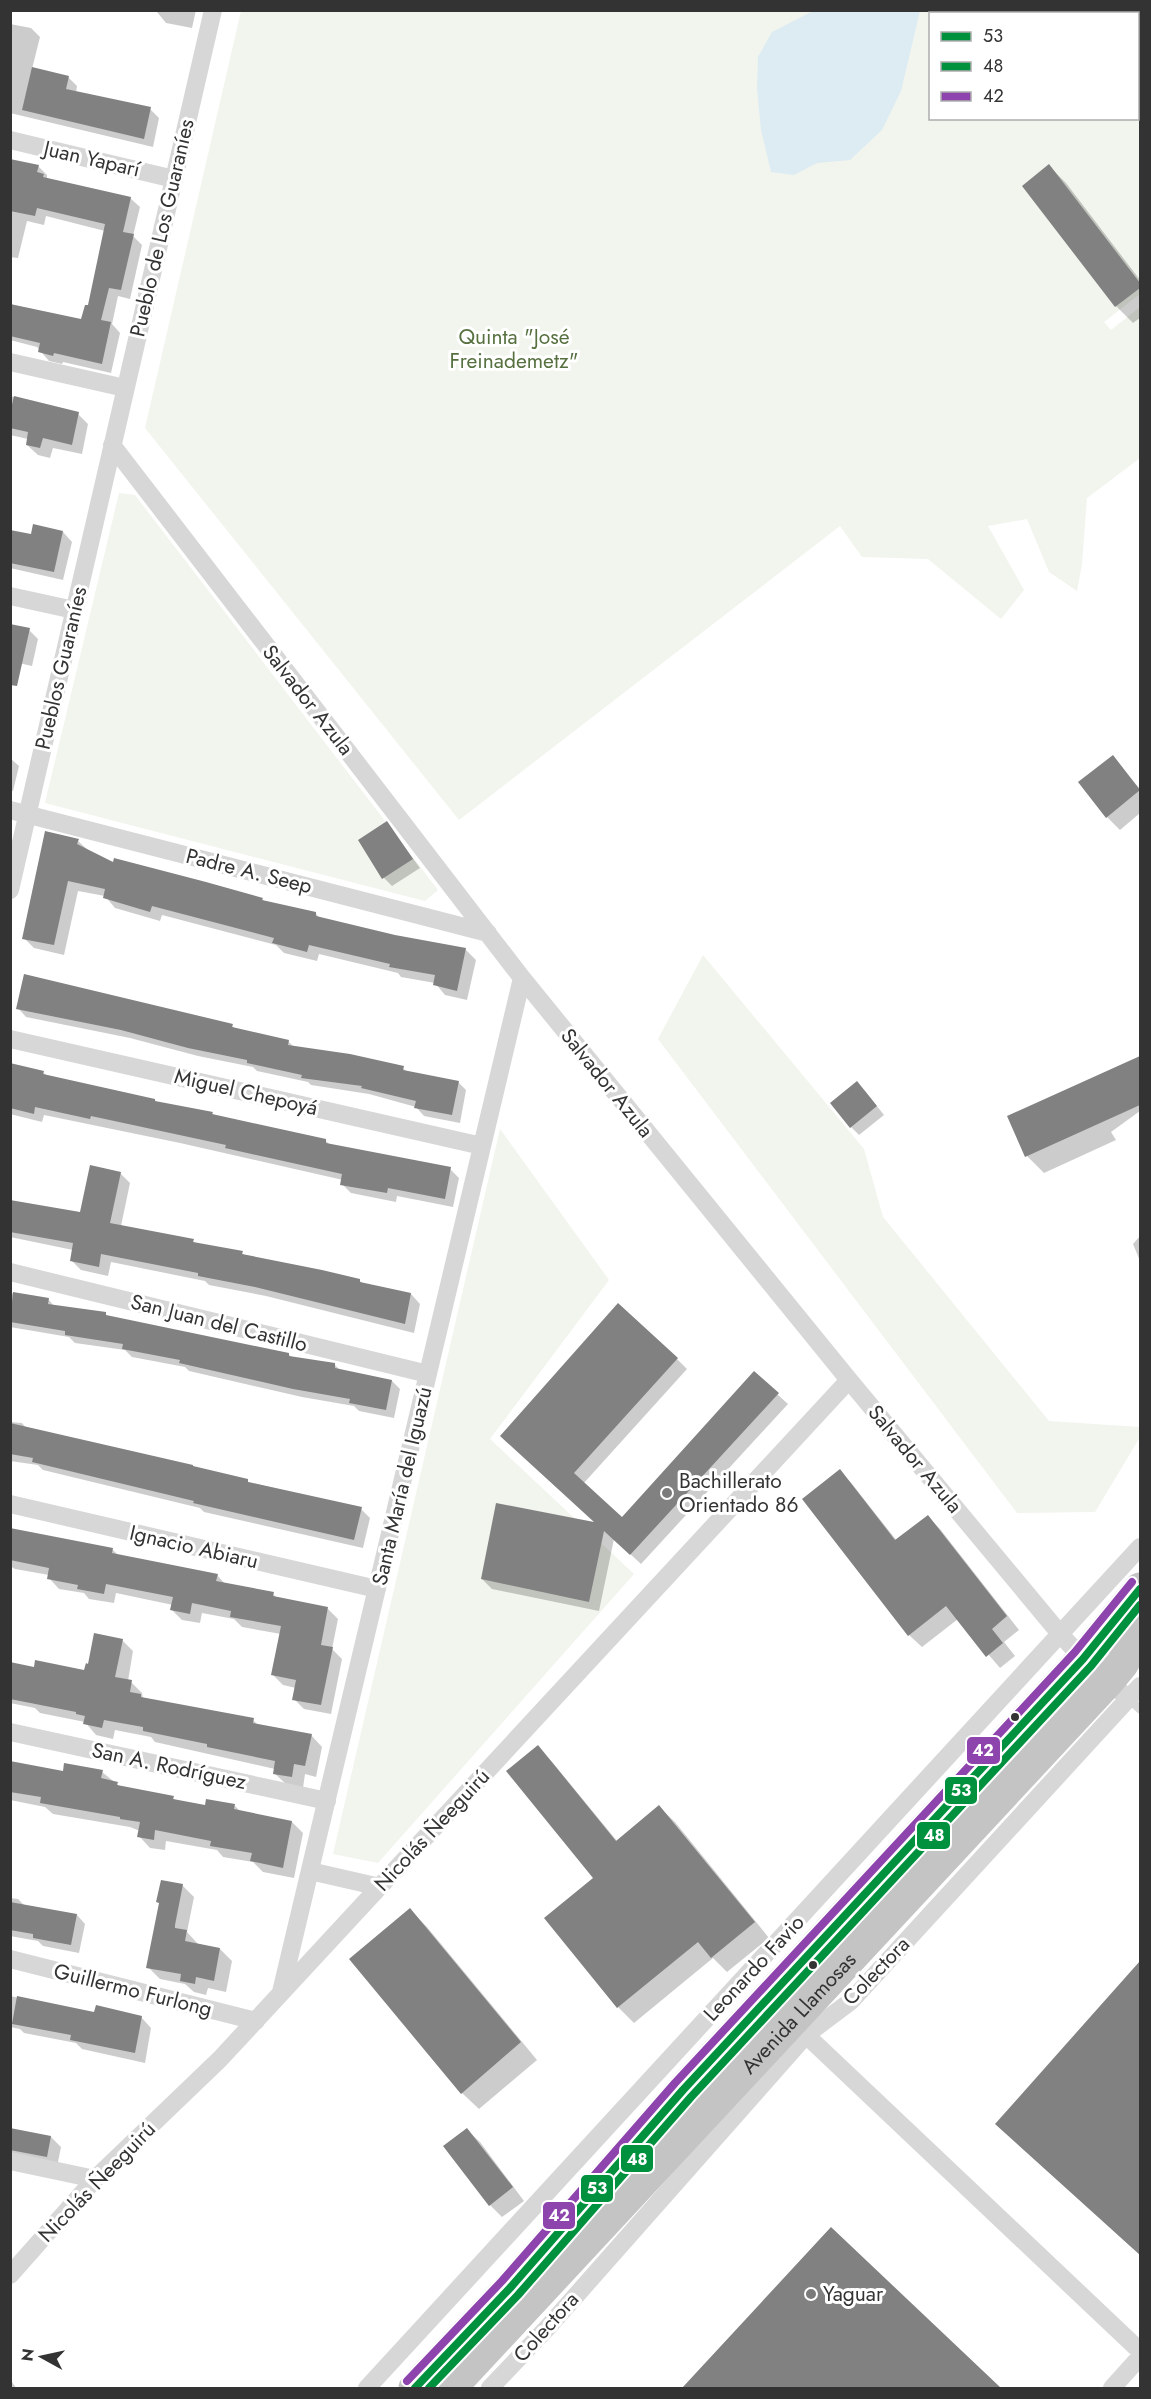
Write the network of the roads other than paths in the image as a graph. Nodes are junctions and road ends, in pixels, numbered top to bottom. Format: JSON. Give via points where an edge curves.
{"nodes":[{"id":1,"x":213,"y":10,"type":"edge"},
{"id":2,"x":10,"y":140,"type":"edge"},
{"id":3,"x":174,"y":179,"type":"junction"},
{"id":4,"x":10,"y":362,"type":"edge"},
{"id":5,"x":125,"y":388,"type":"junction"},
{"id":6,"x":112,"y":445,"type":"junction"},
{"id":7,"x":10,"y":596,"type":"edge"},
{"id":8,"x":74,"y":610,"type":"junction"},
{"id":9,"x":19,"y":812,"type":"edge"},
{"id":10,"x":10,"y":891,"type":"edge"},
{"id":11,"x":488,"y":933,"type":"junction"},
{"id":12,"x":522,"y":978,"type":"junction"},
{"id":13,"x":10,"y":1039,"type":"edge"},
{"id":14,"x":482,"y":1146,"type":"junction"},
{"id":15,"x":10,"y":1272,"type":"edge"},
{"id":16,"x":428,"y":1374,"type":"junction"},
{"id":17,"x":849,"y":1380,"type":"junction"},
{"id":18,"x":10,"y":1504,"type":"edge"},
{"id":19,"x":1140,"y":1547,"type":"edge"},
{"id":20,"x":377,"y":1589,"type":"junction"},
{"id":21,"x":1140,"y":1589,"type":"edge"},
{"id":22,"x":1140,"y":1633,"type":"edge"},
{"id":23,"x":1061,"y":1635,"type":"junction"},
{"id":24,"x":1083,"y":1659,"type":"junction"},
{"id":25,"x":1129,"y":1693,"type":"edge"},
{"id":26,"x":10,"y":1732,"type":"edge"},
{"id":27,"x":327,"y":1801,"type":"junction"},
{"id":28,"x":310,"y":1871,"type":"junction"},
{"id":29,"x":380,"y":1887,"type":"junction"},
{"id":30,"x":10,"y":1959,"type":"edge"},
{"id":31,"x":281,"y":1994,"type":"junction"},
{"id":32,"x":256,"y":2021,"type":"junction"},
{"id":33,"x":806,"y":2035,"type":"junction"},
{"id":34,"x":10,"y":2161,"type":"edge"},
{"id":35,"x":95,"y":2179,"type":"junction"},
{"id":36,"x":10,"y":2275,"type":"edge"},
{"id":37,"x":1140,"y":2350,"type":"edge"},
{"id":38,"x":1140,"y":2357,"type":"edge"},
{"id":39,"x":367,"y":2388,"type":"edge"},
{"id":40,"x":415,"y":2388,"type":"edge"},
{"id":41,"x":450,"y":2388,"type":"edge"},
{"id":42,"x":490,"y":2388,"type":"edge"},
{"id":43,"x":1112,"y":2388,"type":"edge"}],
"edges":[{"from":1,"to":3,"type":"street","name":"Pueblo de Los Guaraníes"},
{"from":2,"to":3,"type":"street","name":"Juan Yaparí"},
{"from":3,"to":5,"type":"street","name":"Pueblo de Los Guaraníes"},
{"from":4,"to":5,"type":"street"},
{"from":5,"to":6,"type":"street","name":"Pueblo de Los Guaraníes"},
{"from":6,"to":8,"type":"street","name":"Pueblos Guaraníes"},
{"from":6,"to":11,"type":"street","name":"Salvador Azula"},
{"from":7,"to":8,"type":"street"},
{"from":8,"to":9,"type":"street","name":"Pueblos Guaraníes"},
{"from":9,"to":10,"type":"street","name":"Pueblos Guaraníes"},
{"from":9,"to":11,"type":"street","name":"Padre A. Seep"},
{"from":11,"to":12,"type":"street","name":"Salvador Azula"},
{"from":12,"to":14,"type":"street","name":"Santa María del Iguazú"},
{"from":12,"to":17,"type":"street","name":"Salvador Azula"},
{"from":13,"to":14,"type":"street","name":"Miguel Chepoyá"},
{"from":14,"to":16,"type":"street","name":"Santa María del Iguazú"},
{"from":15,"to":16,"type":"street","name":"San Juan del Castillo"},
{"from":16,"to":20,"type":"street","name":"Santa María del Iguazú"},
{"from":17,"to":23,"type":"street","name":"Salvador Azula"},
{"from":17,"to":29,"type":"street","name":"Nicolás Ñeeguirú"},
{"from":18,"to":20,"type":"street","name":"Ignacio Abiaru"},
{"from":19,"to":23,"type":"street","name":"Leonardo Favio"},
{"from":20,"to":27,"type":"street","name":"Santa María del Iguazú"},
{"from":21,"to":24,"type":"highway"},
{"from":22,"to":25,"type":"highway","name":"Avenida Llamosas","via":[[1122,1664]]},
{"from":23,"to":24,"type":"street","name":"Salvador Azula"},
{"from":23,"to":39,"type":"street","name":"Leonardo Favio"},
{"from":24,"to":25,"type":"street","name":"Salvador Azula"},
{"from":24,"to":40,"type":"highway","via":[[683,2090],[510,2288]]},
{"from":25,"to":33,"type":"street","name":"Colectora","via":[[850,2001]]},
{"from":25,"to":41,"type":"highway","name":"Avenida Llamosas"},
{"from":26,"to":27,"type":"street","name":"San A. Rodríguez"},
{"from":27,"to":28,"type":"street","name":"Santa María del Iguazú"},
{"from":28,"to":29,"type":"street"},
{"from":28,"to":31,"type":"street","name":"Santa María del Iguazú"},
{"from":29,"to":31,"type":"street","name":"Nicolás Ñeeguirú"},
{"from":30,"to":32,"type":"street","name":"Guillermo Furlong"},
{"from":31,"to":32,"type":"street","name":"Nicolás Ñeeguirú"},
{"from":32,"to":35,"type":"street","name":"Nicolás Ñeeguirú"},
{"from":33,"to":37,"type":"street"},
{"from":33,"to":42,"type":"street","name":"Colectora"},
{"from":34,"to":35,"type":"street"},
{"from":35,"to":36,"type":"street","name":"Nicolás Ñeeguirú"},
{"from":38,"to":43,"type":"street"}]}
